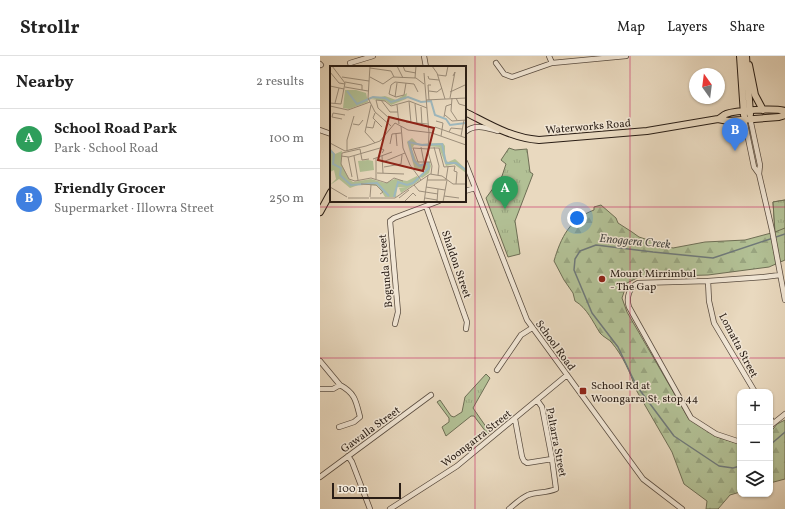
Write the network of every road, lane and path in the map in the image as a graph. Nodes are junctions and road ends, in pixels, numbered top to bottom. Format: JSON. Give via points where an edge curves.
{"nodes":[{"id":1,"x":373,"y":56,"type":"edge"},
{"id":2,"x":424,"y":56,"type":"edge"},
{"id":3,"x":549,"y":56,"type":"edge"},
{"id":4,"x":626,"y":56,"type":"edge"},
{"id":5,"x":740,"y":56,"type":"edge"},
{"id":6,"x":746,"y":56,"type":"edge"},
{"id":7,"x":609,"y":57,"type":"edge"},
{"id":8,"x":496,"y":63,"type":"dead end"},
{"id":9,"x":552,"y":63,"type":"junction"},
{"id":10,"x":350,"y":64,"type":"dead end"},
{"id":11,"x":426,"y":66,"type":"edge"},
{"id":12,"x":763,"y":110,"type":"junction"},
{"id":13,"x":746,"y":111,"type":"junction"},
{"id":14,"x":785,"y":111,"type":"edge"},
{"id":15,"x":466,"y":114,"type":"edge"},
{"id":16,"x":785,"y":115,"type":"edge"},
{"id":17,"x":747,"y":118,"type":"junction"},
{"id":18,"x":718,"y":120,"type":"junction"},
{"id":19,"x":320,"y":130,"type":"edge"},
{"id":20,"x":466,"y":131,"type":"edge"},
{"id":21,"x":504,"y":132,"type":"junction"},
{"id":22,"x":330,"y":134,"type":"edge"},
{"id":23,"x":466,"y":165,"type":"edge"},
{"id":24,"x":475,"y":188,"type":"junction"},
{"id":25,"x":466,"y":191,"type":"edge"},
{"id":26,"x":330,"y":194,"type":"edge"},
{"id":27,"x":436,"y":202,"type":"edge"},
{"id":28,"x":426,"y":206,"type":"junction"},
{"id":29,"x":320,"y":212,"type":"edge"},
{"id":30,"x":785,"y":267,"type":"edge"},
{"id":31,"x":779,"y":268,"type":"junction"},
{"id":32,"x":780,"y":275,"type":"junction"},
{"id":33,"x":708,"y":281,"type":"junction"},
{"id":34,"x":785,"y":300,"type":"edge"},
{"id":35,"x":395,"y":324,"type":"dead end"},
{"id":36,"x":532,"y":328,"type":"junction"},
{"id":37,"x":466,"y":329,"type":"dead end"},
{"id":38,"x":320,"y":361,"type":"edge"},
{"id":39,"x":497,"y":370,"type":"dead end"},
{"id":40,"x":567,"y":375,"type":"junction"},
{"id":41,"x":340,"y":385,"type":"junction"},
{"id":42,"x":320,"y":389,"type":"edge"},
{"id":43,"x":753,"y":389,"type":"edge"},
{"id":44,"x":431,"y":395,"type":"dead end"},
{"id":45,"x":537,"y":400,"type":"junction"},
{"id":46,"x":785,"y":414,"type":"edge"},
{"id":47,"x":515,"y":418,"type":"junction"},
{"id":48,"x":773,"y":424,"type":"edge"},
{"id":49,"x":339,"y":427,"type":"dead end"},
{"id":50,"x":737,"y":441,"type":"edge"},
{"id":51,"x":348,"y":456,"type":"junction"},
{"id":52,"x":552,"y":459,"type":"junction"},
{"id":53,"x":320,"y":477,"type":"edge"},
{"id":54,"x":516,"y":507,"type":"edge"},
{"id":55,"x":370,"y":509,"type":"edge"},
{"id":56,"x":390,"y":509,"type":"edge"},
{"id":57,"x":509,"y":509,"type":"edge"},
{"id":58,"x":682,"y":509,"type":"edge"}],
"edges":[{"from":1,"to":10,"type":"street"},
{"from":2,"to":11,"type":"street"},
{"from":3,"to":9,"type":"street"},
{"from":4,"to":7,"type":"street"},
{"from":5,"to":13,"type":"main road"},
{"from":6,"to":12,"type":"main road","via":[[755,95]]},
{"from":6,"to":13,"type":"main road"},
{"from":7,"to":9,"type":"street"},
{"from":8,"to":9,"type":"street","via":[[504,74],[512,77]]},
{"from":12,"to":13,"type":"main road","name":"Waterworks Road"},
{"from":12,"to":14,"type":"main road","name":"Waterworks Road"},
{"from":13,"to":17,"type":"main road"},
{"from":13,"to":18,"type":"main road","name":"Waterworks Road","via":[[726,114]]},
{"from":15,"to":21,"type":"main road","name":"Waterworks Road"},
{"from":16,"to":17,"type":"main road","name":"Waterworks Road"},
{"from":17,"to":18,"type":"main road","name":"Waterworks Road"},
{"from":17,"to":31,"type":"street","via":[[754,167],[759,174]]},
{"from":18,"to":21,"type":"main road","name":"Waterworks Road","via":[[661,129],[539,140]]},
{"from":19,"to":22,"type":"street"},
{"from":20,"to":21,"type":"street","via":[[478,126]]},
{"from":23,"to":24,"type":"street","name":"School Road"},
{"from":24,"to":25,"type":"street"},
{"from":24,"to":36,"type":"street","name":"School Road","via":[[522,312]]},
{"from":26,"to":29,"type":"main road"},
{"from":27,"to":28,"type":"street","name":"Bogunda Street"},
{"from":28,"to":35,"type":"street","name":"Bogunda Street","via":[[390,221],[398,312]]},
{"from":28,"to":37,"type":"street","name":"Shaldon Street","via":[[467,322]]},
{"from":30,"to":31,"type":"street"},
{"from":31,"to":32,"type":"street"},
{"from":32,"to":33,"type":"street"},
{"from":32,"to":34,"type":"street"},
{"from":33,"to":43,"type":"street","name":"Lomatta Street","via":[[714,323]]},
{"from":33,"to":50,"type":"street","via":[[638,283],[630,291],[628,302],[691,418],[716,434]]},
{"from":36,"to":39,"type":"street","via":[[521,335]]},
{"from":36,"to":40,"type":"street","name":"School Road"},
{"from":38,"to":41,"type":"street"},
{"from":40,"to":45,"type":"street","name":"Woongarra Street"},
{"from":40,"to":58,"type":"street","name":"School Road","via":[[643,479]]},
{"from":41,"to":42,"type":"street","via":[[333,390]]},
{"from":41,"to":49,"type":"street","via":[[349,390],[355,398],[360,417]]},
{"from":44,"to":51,"type":"street","name":"Gawalla Street"},
{"from":45,"to":47,"type":"street","name":"Woongarra Street"},
{"from":45,"to":52,"type":"street","name":"Paltarra Street","via":[[542,407]]},
{"from":46,"to":48,"type":"street"},
{"from":47,"to":52,"type":"street","via":[[524,461],[527,463]]},
{"from":47,"to":56,"type":"street","name":"Woongarra Street","via":[[457,466]]},
{"from":51,"to":53,"type":"street","name":"Gawalla Street"},
{"from":51,"to":55,"type":"street"},
{"from":52,"to":54,"type":"street","name":"Paltarra Street","via":[[556,489],[523,497]]},
{"from":54,"to":57,"type":"street"}]}
